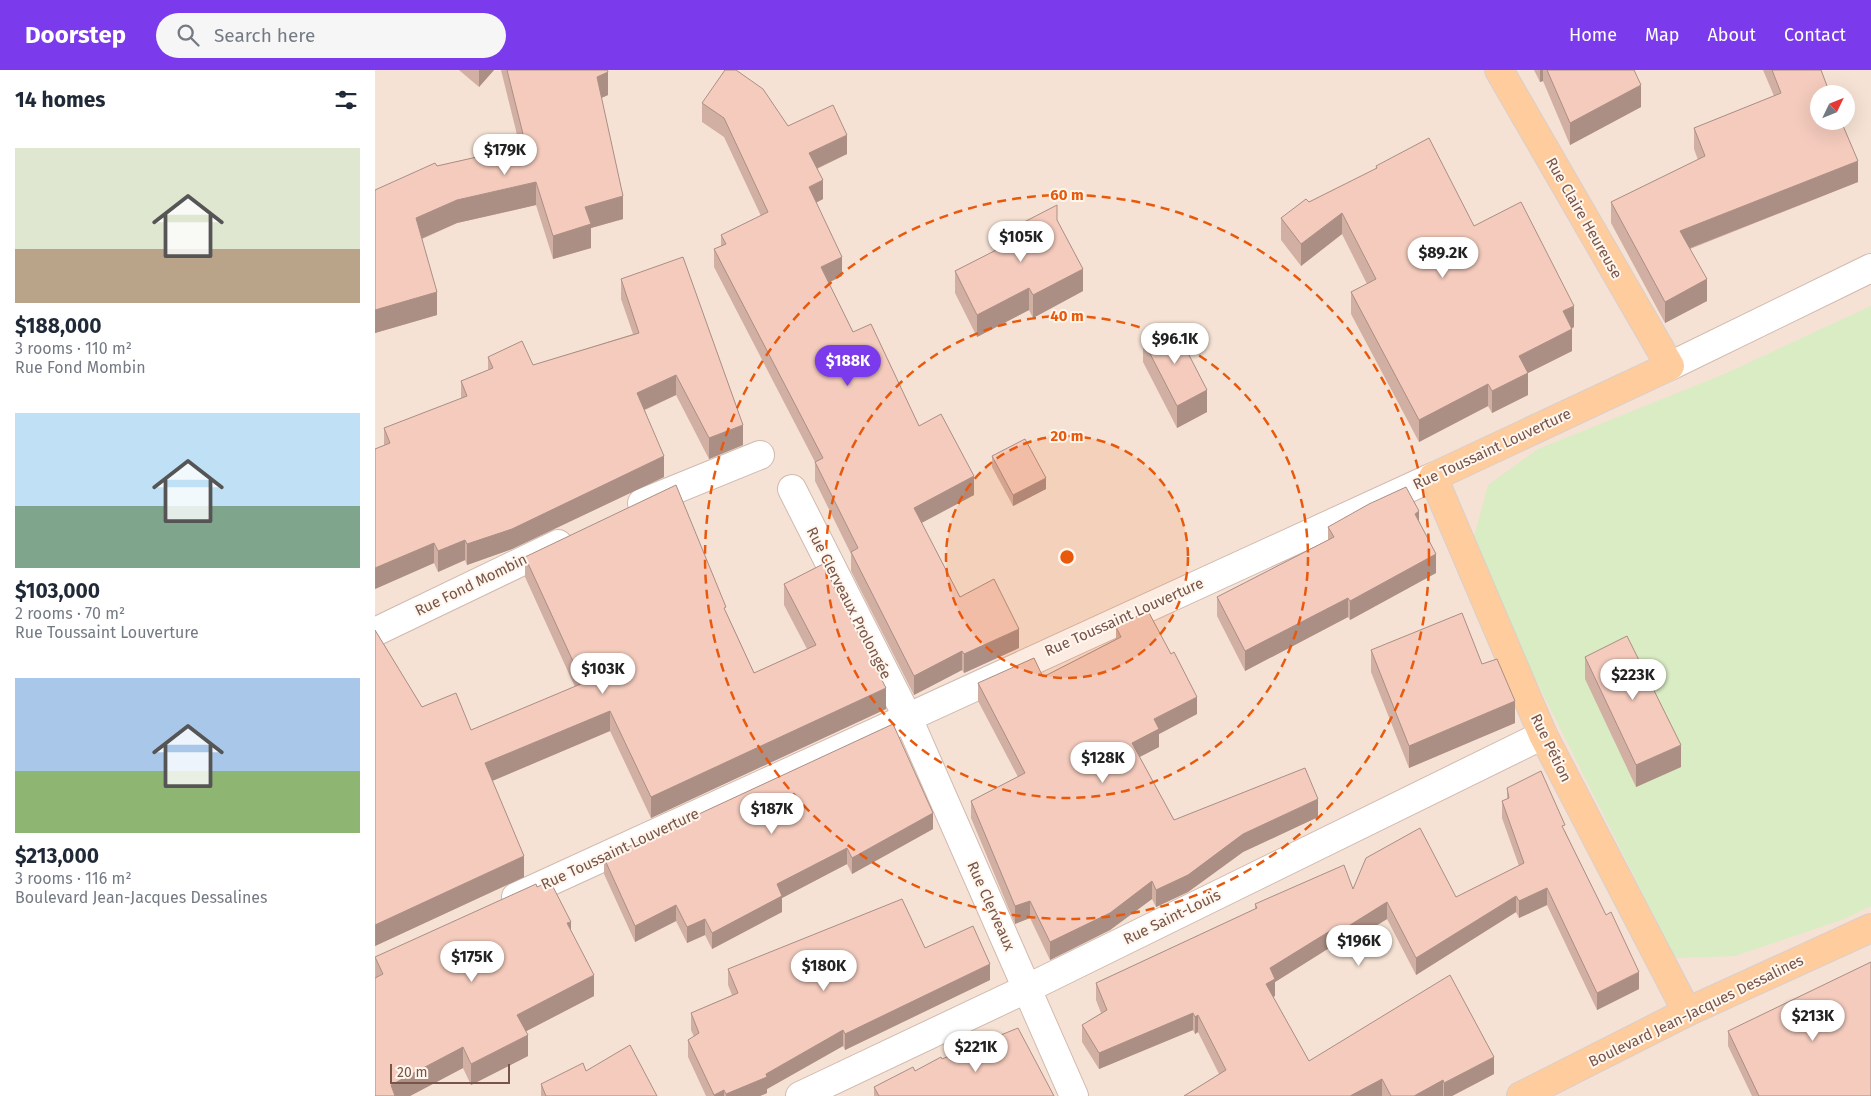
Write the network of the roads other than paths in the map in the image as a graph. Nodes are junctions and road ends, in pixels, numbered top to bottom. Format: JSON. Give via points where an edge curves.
{"nodes":[{"id":1,"x":1499,"y":70,"type":"edge"},
{"id":2,"x":1871,"y":268,"type":"edge"},
{"id":3,"x":1670,"y":366,"type":"junction"},
{"id":4,"x":760,"y":455,"type":"dead end"},
{"id":5,"x":1433,"y":477,"type":"junction"},
{"id":6,"x":792,"y":489,"type":"dead end"},
{"id":7,"x":621,"y":514,"type":"edge"},
{"id":8,"x":577,"y":535,"type":"edge"},
{"id":9,"x":375,"y":632,"type":"edge"},
{"id":10,"x":907,"y":716,"type":"junction"},
{"id":11,"x":1543,"y":735,"type":"junction"},
{"id":12,"x":492,"y":909,"type":"edge"},
{"id":13,"x":1871,"y":928,"type":"edge"},
{"id":14,"x":1028,"y":988,"type":"junction"},
{"id":15,"x":1687,"y":1012,"type":"junction"},
{"id":16,"x":800,"y":1096,"type":"edge"},
{"id":17,"x":1074,"y":1096,"type":"edge"},
{"id":18,"x":1521,"y":1096,"type":"edge"}],
"edges":[{"from":1,"to":3,"type":"main road","name":"Rue Claire Heureuse"},
{"from":2,"to":3,"type":"street","name":"Rue Toussaint Louverture"},
{"from":3,"to":5,"type":"main road","name":"Rue Toussaint Louverture"},
{"from":4,"to":7,"type":"street"},
{"from":5,"to":10,"type":"street","name":"Rue Toussaint Louverture"},
{"from":5,"to":11,"type":"main road","name":"Rue Pétion"},
{"from":6,"to":10,"type":"street","name":"Rue Clerveaux Prolongée"},
{"from":8,"to":9,"type":"street","name":"Rue Fond Mombin"},
{"from":10,"to":12,"type":"street","name":"Rue Toussaint Louverture"},
{"from":10,"to":14,"type":"street","name":"Rue Clerveaux"},
{"from":11,"to":14,"type":"street","name":"Rue Saint-Louis"},
{"from":11,"to":15,"type":"main road","name":"Rue Pétion"},
{"from":13,"to":15,"type":"main road","name":"Boulevard Jean-Jacques Dessalines"},
{"from":14,"to":16,"type":"street","name":"Rue Saint-Louis"},
{"from":14,"to":17,"type":"street","name":"Rue Clerveaux"},
{"from":15,"to":18,"type":"main road","name":"Boulevard Jean-Jacques Dessalines"}]}
